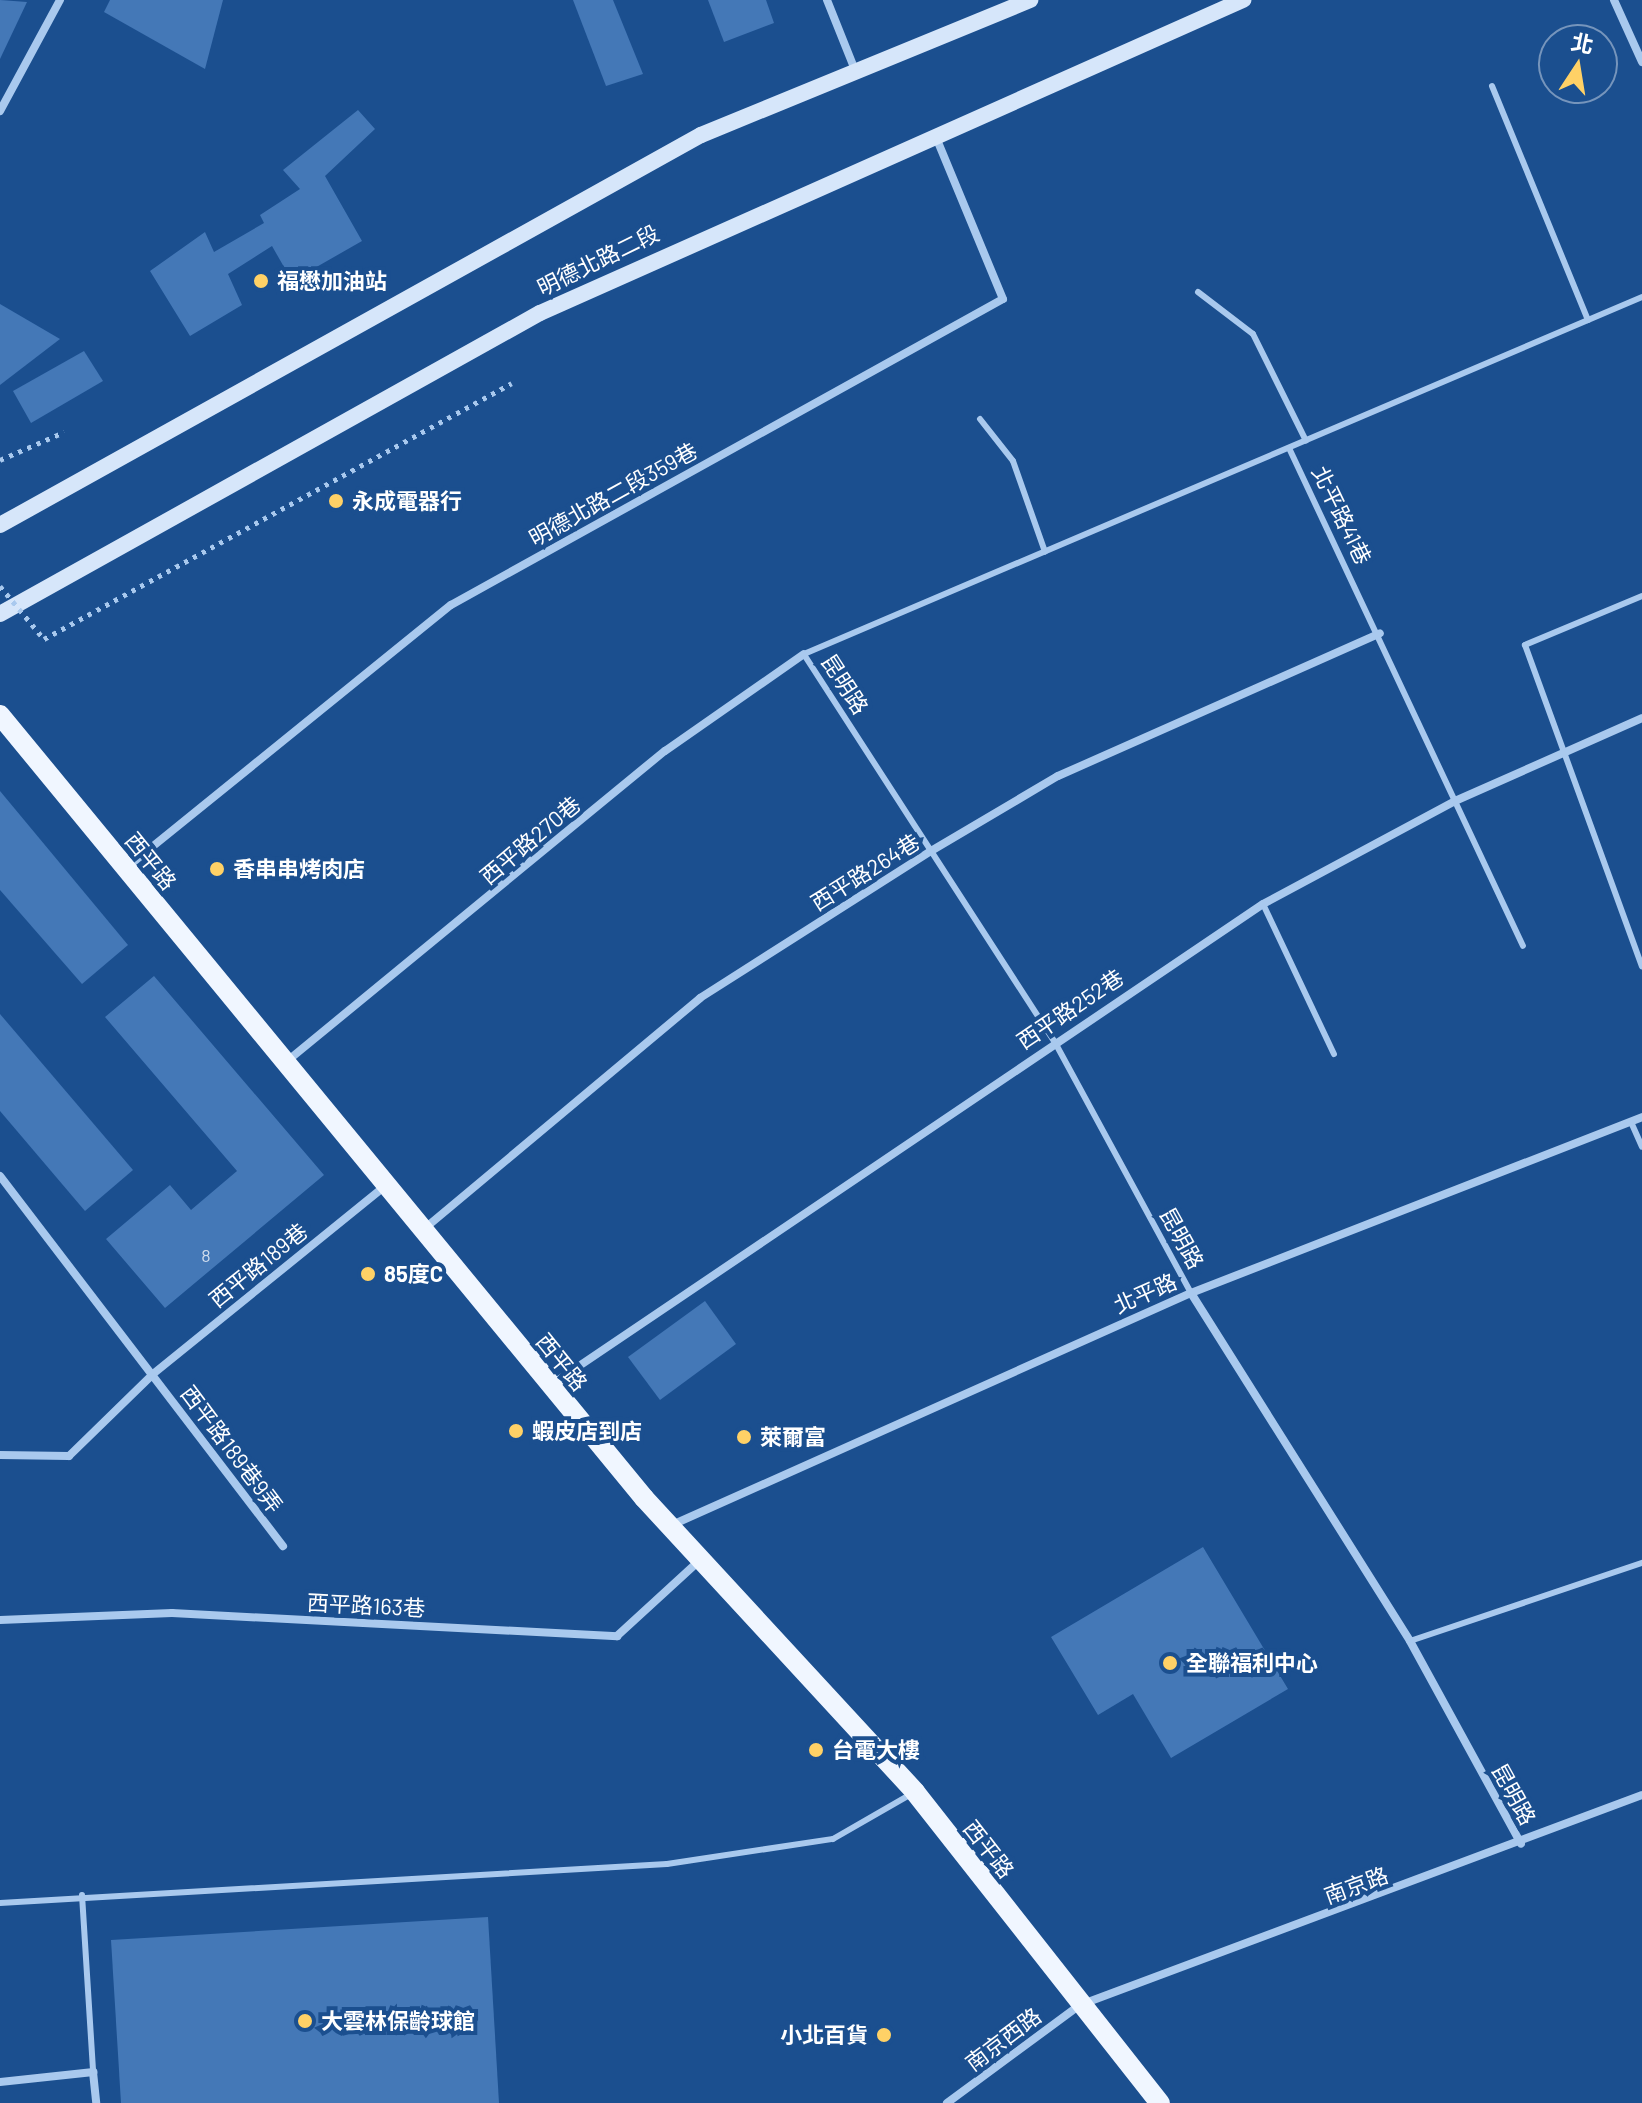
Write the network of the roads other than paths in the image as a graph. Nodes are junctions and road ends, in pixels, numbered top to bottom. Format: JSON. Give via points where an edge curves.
{"nodes":[{"id":1,"x":60,"y":0,"type":"edge"},
{"id":2,"x":827,"y":0,"type":"edge"},
{"id":3,"x":1030,"y":0,"type":"edge"},
{"id":4,"x":1243,"y":0,"type":"edge"},
{"id":5,"x":1614,"y":0,"type":"edge"},
{"id":6,"x":1642,"y":62,"type":"edge"},
{"id":7,"x":855,"y":70,"type":"junction"},
{"id":8,"x":1492,"y":86,"type":"dead end"},
{"id":9,"x":0,"y":111,"type":"edge"},
{"id":10,"x":934,"y":134,"type":"junction"},
{"id":11,"x":1198,"y":292,"type":"dead end"},
{"id":12,"x":1642,"y":297,"type":"edge"},
{"id":13,"x":1588,"y":320,"type":"junction"},
{"id":14,"x":980,"y":419,"type":"dead end"},
{"id":15,"x":1306,"y":441,"type":"junction"},
{"id":16,"x":1289,"y":448,"type":"junction"},
{"id":17,"x":0,"y":525,"type":"edge"},
{"id":18,"x":1045,"y":552,"type":"junction"},
{"id":19,"x":1642,"y":596,"type":"edge"},
{"id":20,"x":0,"y":614,"type":"edge"},
{"id":21,"x":1380,"y":633,"type":"junction"},
{"id":22,"x":804,"y":654,"type":"junction"},
{"id":23,"x":0,"y":715,"type":"edge"},
{"id":24,"x":1642,"y":718,"type":"edge"},
{"id":25,"x":1567,"y":750,"type":"junction"},
{"id":26,"x":1455,"y":801,"type":"junction"},
{"id":27,"x":931,"y":851,"type":"junction"},
{"id":28,"x":126,"y":869,"type":"junction"},
{"id":29,"x":1263,"y":904,"type":"junction"},
{"id":30,"x":1523,"y":946,"type":"dead end"},
{"id":31,"x":1642,"y":966,"type":"edge"},
{"id":32,"x":1054,"y":1041,"type":"junction"},
{"id":33,"x":1334,"y":1054,"type":"dead end"},
{"id":34,"x":286,"y":1063,"type":"junction"},
{"id":35,"x":1642,"y":1117,"type":"edge"},
{"id":36,"x":1631,"y":1122,"type":"junction"},
{"id":37,"x":1642,"y":1147,"type":"edge"},
{"id":38,"x":0,"y":1176,"type":"edge"},
{"id":39,"x":386,"y":1184,"type":"junction"},
{"id":40,"x":423,"y":1229,"type":"junction"},
{"id":41,"x":1191,"y":1293,"type":"junction"},
{"id":42,"x":153,"y":1374,"type":"junction"},
{"id":43,"x":550,"y":1386,"type":"junction"},
{"id":44,"x":0,"y":1455,"type":"edge"},
{"id":45,"x":672,"y":1525,"type":"junction"},
{"id":46,"x":283,"y":1546,"type":"dead end"},
{"id":47,"x":701,"y":1559,"type":"junction"},
{"id":48,"x":1642,"y":1563,"type":"edge"},
{"id":49,"x":0,"y":1620,"type":"edge"},
{"id":50,"x":1410,"y":1641,"type":"junction"},
{"id":51,"x":915,"y":1792,"type":"junction"},
{"id":52,"x":1642,"y":1795,"type":"edge"},
{"id":53,"x":1521,"y":1844,"type":"junction"},
{"id":54,"x":82,"y":1895,"type":"junction"},
{"id":55,"x":0,"y":1903,"type":"edge"},
{"id":56,"x":1080,"y":2005,"type":"junction"},
{"id":57,"x":93,"y":2072,"type":"junction"},
{"id":58,"x":0,"y":2082,"type":"edge"},
{"id":59,"x":96,"y":2103,"type":"edge"},
{"id":60,"x":947,"y":2103,"type":"edge"},
{"id":61,"x":1160,"y":2103,"type":"edge"}],
"edges":[{"from":1,"to":9,"type":"street"},
{"from":2,"to":7,"type":"street"},
{"from":3,"to":7,"type":"main road"},
{"from":4,"to":10,"type":"main road","name":"明德北路二段"},
{"from":5,"to":6,"type":"street"},
{"from":7,"to":17,"type":"main road","via":[[701,135]]},
{"from":8,"to":13,"type":"lane"},
{"from":10,"to":20,"type":"main road","name":"明德北路二段","via":[[540,313]]},
{"from":10,"to":28,"type":"street","name":"明德北路二段359巷","via":[[1003,299],[451,605]]},
{"from":11,"to":15,"type":"lane","via":[[1253,334]]},
{"from":12,"to":13,"type":"lane","name":"北平路41巷"},
{"from":13,"to":15,"type":"lane","name":"北平路41巷"},
{"from":14,"to":18,"type":"lane","via":[[1013,461]]},
{"from":15,"to":16,"type":"lane","name":"北平路41巷"},
{"from":16,"to":18,"type":"lane"},
{"from":16,"to":21,"type":"lane","name":"北平路41巷"},
{"from":18,"to":22,"type":"lane"},
{"from":19,"to":25,"type":"lane","via":[[1525,645]]},
{"from":21,"to":26,"type":"lane","name":"北平路41巷"},
{"from":21,"to":27,"type":"street","name":"西平路264巷","via":[[1058,776]]},
{"from":22,"to":27,"type":"lane","name":"昆明路"},
{"from":22,"to":34,"type":"street","name":"西平路270巷","via":[[665,751]]},
{"from":23,"to":28,"type":"main road","name":"西平路"},
{"from":24,"to":25,"type":"street","name":"西平路252巷"},
{"from":25,"to":26,"type":"street","name":"西平路252巷"},
{"from":25,"to":31,"type":"lane"},
{"from":26,"to":29,"type":"street","name":"西平路252巷"},
{"from":26,"to":30,"type":"lane","name":"北平路41巷"},
{"from":27,"to":32,"type":"lane","name":"昆明路"},
{"from":27,"to":40,"type":"street","name":"西平路264巷","via":[[700,998]]},
{"from":28,"to":34,"type":"main road","name":"西平路"},
{"from":29,"to":32,"type":"street","name":"西平路252巷"},
{"from":29,"to":33,"type":"lane"},
{"from":32,"to":41,"type":"lane","name":"昆明路"},
{"from":32,"to":43,"type":"street","name":"西平路252巷"},
{"from":34,"to":39,"type":"main road","name":"西平路"},
{"from":35,"to":36,"type":"street","name":"北平路"},
{"from":36,"to":37,"type":"lane"},
{"from":36,"to":41,"type":"street","name":"北平路"},
{"from":38,"to":42,"type":"street"},
{"from":39,"to":40,"type":"main road","name":"西平路"},
{"from":39,"to":42,"type":"street","name":"西平路189巷"},
{"from":40,"to":43,"type":"main road","name":"西平路"},
{"from":41,"to":45,"type":"street","name":"北平路"},
{"from":41,"to":50,"type":"street","name":"昆明路"},
{"from":42,"to":44,"type":"street","name":"西平路189巷","via":[[69,1456]]},
{"from":42,"to":46,"type":"street","name":"西平路189巷9弄"},
{"from":43,"to":45,"type":"main road","name":"西平路"},
{"from":45,"to":47,"type":"main road","name":"西平路"},
{"from":47,"to":49,"type":"street","name":"西平路163巷","via":[[617,1636],[172,1613]]},
{"from":47,"to":51,"type":"main road","name":"西平路"},
{"from":48,"to":50,"type":"lane"},
{"from":50,"to":53,"type":"street","name":"昆明路"},
{"from":51,"to":54,"type":"lane","via":[[833,1839],[667,1864]]},
{"from":51,"to":56,"type":"main road","name":"西平路"},
{"from":52,"to":53,"type":"street","name":"南京路"},
{"from":53,"to":56,"type":"street","name":"南京路"},
{"from":54,"to":55,"type":"lane"},
{"from":54,"to":57,"type":"lane"},
{"from":56,"to":60,"type":"street","name":"南京西路"},
{"from":56,"to":61,"type":"main road","name":"西平路"},
{"from":57,"to":58,"type":"street"},
{"from":57,"to":59,"type":"street"}]}
